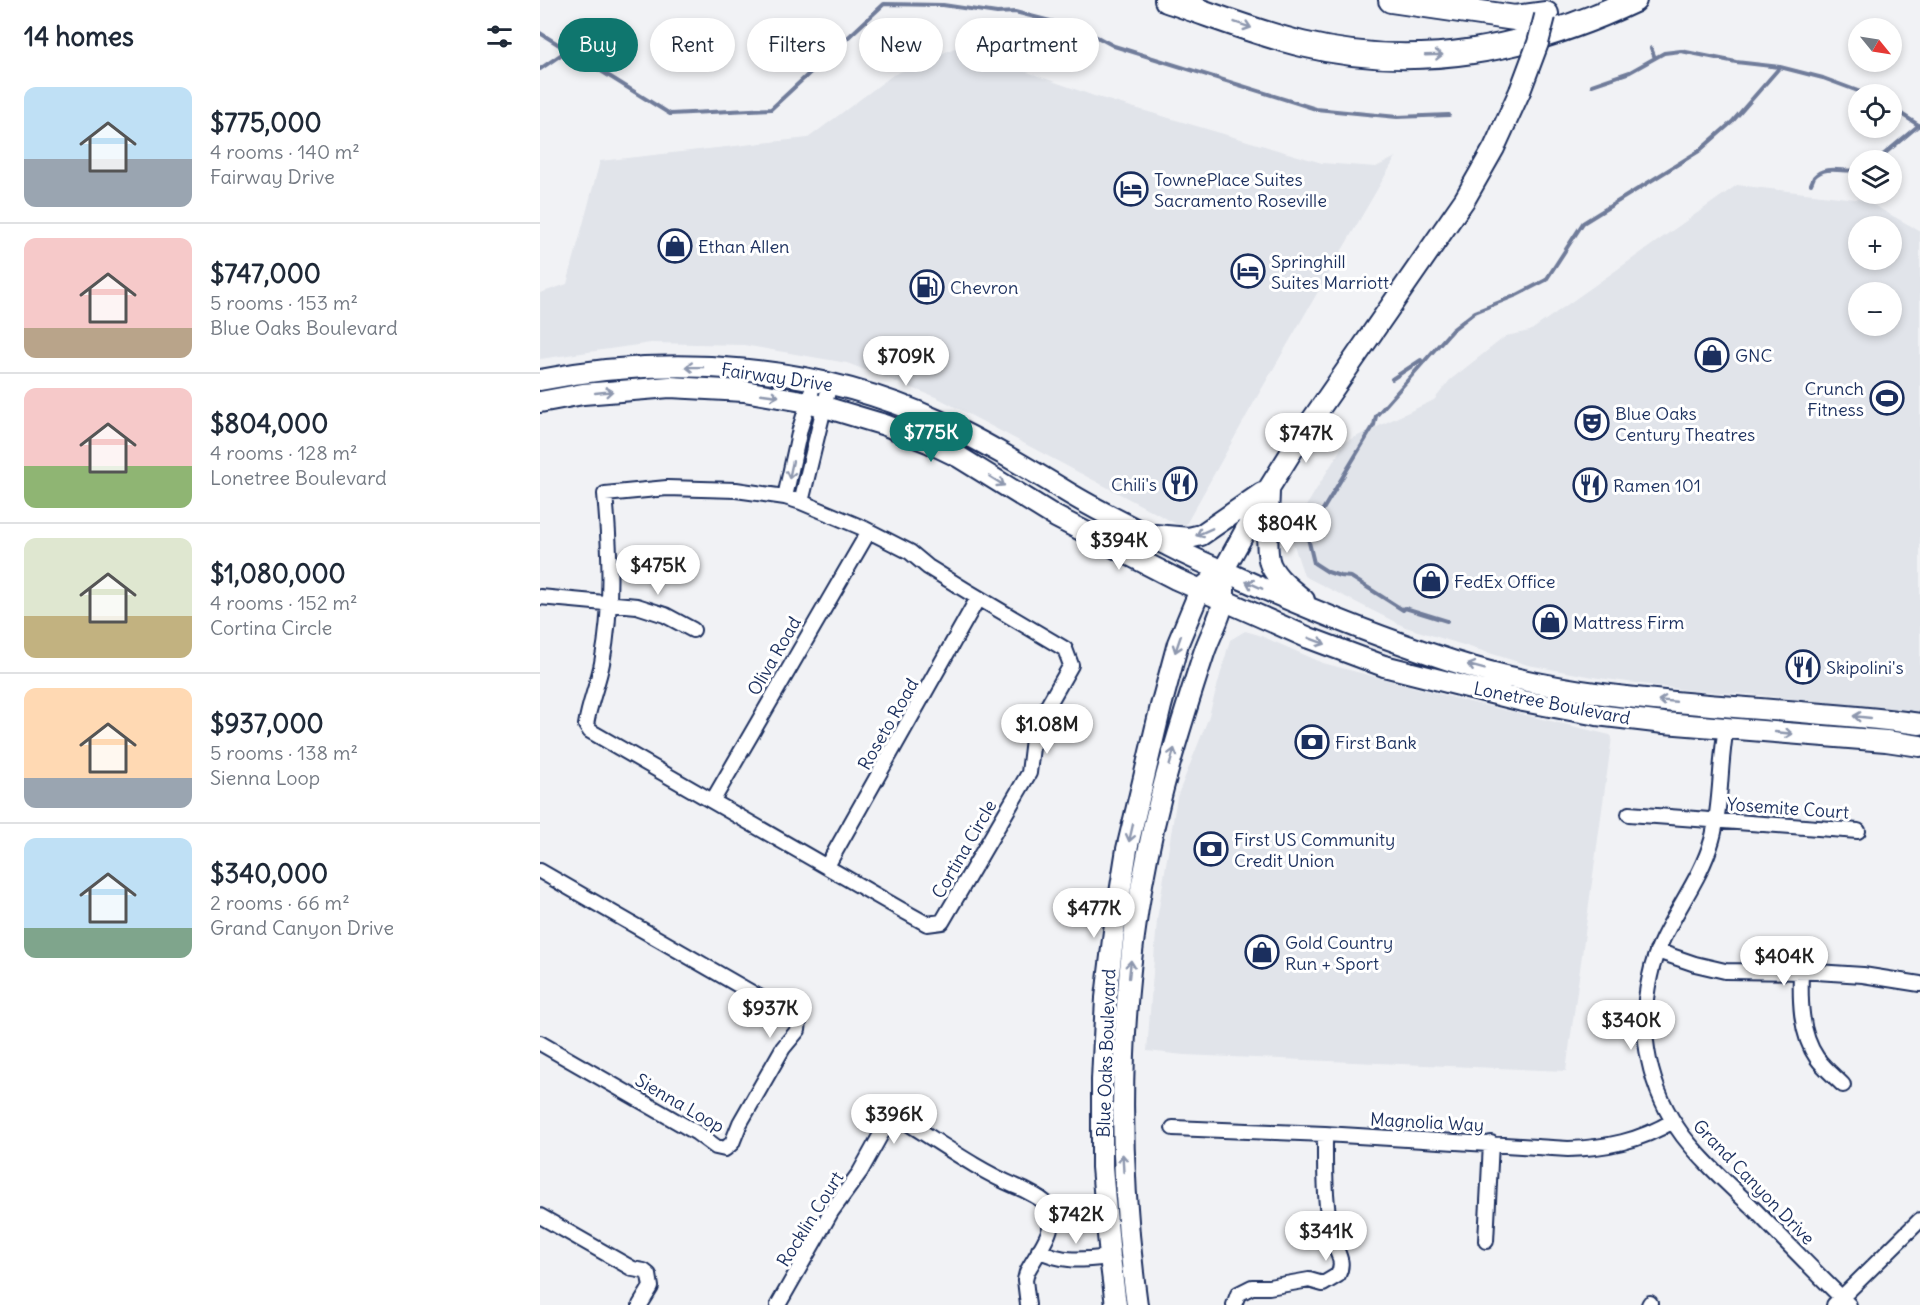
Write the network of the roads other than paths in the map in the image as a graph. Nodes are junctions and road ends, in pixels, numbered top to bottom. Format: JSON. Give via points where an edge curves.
{"nodes":[{"id":1,"x":1167,"y":0,"type":"edge"},
{"id":2,"x":1390,"y":0,"type":"edge"},
{"id":3,"x":1515,"y":0,"type":"edge"},
{"id":4,"x":1634,"y":0,"type":"edge"},
{"id":5,"x":1545,"y":15,"type":"junction"},
{"id":6,"x":540,"y":380,"type":"edge"},
{"id":7,"x":822,"y":382,"type":"junction"},
{"id":8,"x":540,"y":402,"type":"edge"},
{"id":9,"x":817,"y":404,"type":"junction"},
{"id":10,"x":1269,"y":488,"type":"junction"},
{"id":11,"x":785,"y":497,"type":"junction"},
{"id":12,"x":801,"y":502,"type":"junction"},
{"id":13,"x":869,"y":531,"type":"junction"},
{"id":14,"x":1147,"y":534,"type":"junction"},
{"id":15,"x":1223,"y":571,"type":"junction"},
{"id":16,"x":1200,"y":590,"type":"junction"},
{"id":17,"x":540,"y":597,"type":"edge"},
{"id":18,"x":978,"y":598,"type":"junction"},
{"id":19,"x":1225,"y":601,"type":"junction"},
{"id":20,"x":610,"y":604,"type":"junction"},
{"id":21,"x":1320,"y":614,"type":"junction"},
{"id":22,"x":693,"y":630,"type":"dead end"},
{"id":23,"x":1726,"y":706,"type":"junction"},
{"id":24,"x":1920,"y":724,"type":"edge"},
{"id":25,"x":1726,"y":728,"type":"junction"},
{"id":26,"x":1920,"y":746,"type":"edge"},
{"id":27,"x":713,"y":800,"type":"junction"},
{"id":28,"x":1629,"y":814,"type":"dead end"},
{"id":29,"x":1716,"y":820,"type":"junction"},
{"id":30,"x":1858,"y":831,"type":"dead end"},
{"id":31,"x":827,"y":866,"type":"junction"},
{"id":32,"x":540,"y":871,"type":"edge"},
{"id":33,"x":1658,"y":951,"type":"junction"},
{"id":34,"x":1802,"y":971,"type":"junction"},
{"id":35,"x":1920,"y":984,"type":"edge"},
{"id":36,"x":540,"y":1043,"type":"edge"},
{"id":37,"x":1843,"y":1085,"type":"dead end"},
{"id":38,"x":1673,"y":1121,"type":"junction"},
{"id":39,"x":1173,"y":1128,"type":"dead end"},
{"id":40,"x":1325,"y":1134,"type":"junction"},
{"id":41,"x":1491,"y":1143,"type":"junction"},
{"id":42,"x":540,"y":1216,"type":"edge"},
{"id":43,"x":1920,"y":1220,"type":"edge"},
{"id":44,"x":1486,"y":1240,"type":"dead end"},
{"id":45,"x":1039,"y":1250,"type":"junction"},
{"id":46,"x":1110,"y":1257,"type":"junction"},
{"id":47,"x":1841,"y":1303,"type":"edge"},
{"id":48,"x":640,"y":1305,"type":"edge"},
{"id":49,"x":778,"y":1305,"type":"edge"},
{"id":50,"x":1028,"y":1305,"type":"edge"},
{"id":51,"x":1116,"y":1305,"type":"edge"},
{"id":52,"x":1137,"y":1305,"type":"edge"},
{"id":53,"x":1234,"y":1305,"type":"edge"}],
"edges":[{"from":1,"to":4,"type":"highway","one_way":true,"via":[[1300,44],[1376,57],[1483,50],[1567,28]]},
{"from":2,"to":5,"type":"highway","via":[[1515,18]]},
{"from":3,"to":5,"type":"highway"},
{"from":5,"to":10,"type":"main road","name":"Blue Oaks Boulevard","bridge":true,"via":[[1520,91],[1465,199],[1338,380]]},
{"from":7,"to":6,"type":"main road","name":"Fairway Drive","one_way":true,"via":[[749,370],[675,367]]},
{"from":7,"to":9,"type":"street"},
{"from":7,"to":14,"type":"main road","name":"Fairway Drive","via":[[940,421]]},
{"from":8,"to":9,"type":"main road","name":"Fairway Drive","one_way":true,"via":[[670,387],[744,391]]},
{"from":9,"to":11,"type":"street","one_way":true,"via":[[800,429]]},
{"from":9,"to":12,"type":"street"},
{"from":9,"to":16,"type":"main road","name":"Fairway Drive","one_way":true,"via":[[885,424],[937,446],[1056,517]]},
{"from":10,"to":14,"type":"main road","one_way":true,"via":[[1201,535],[1189,538]]},
{"from":10,"to":15,"type":"main road","name":"Blue Oaks Boulevard"},
{"from":10,"to":21,"type":"main road","via":[[1271,566]]},
{"from":11,"to":12,"type":"street","name":"Cortina Circle"},
{"from":11,"to":20,"type":"street","name":"Cortina Circle","via":[[736,490],[667,488],[605,494]]},
{"from":12,"to":13,"type":"street","name":"Cortina Circle"},
{"from":13,"to":18,"type":"street","name":"Cortina Circle","via":[[910,552]]},
{"from":13,"to":27,"type":"street","name":"Oliva Road"},
{"from":14,"to":15,"type":"main road","name":"Fairway Drive"},
{"from":15,"to":16,"type":"main road","name":"Blue Oaks Boulevard"},
{"from":15,"to":19,"type":"main road","name":"Blue Oaks Boulevard"},
{"from":21,"to":15,"type":"main road","name":"Lonetree Boulevard","one_way":true},
{"from":16,"to":19,"type":"main road","name":"Lonetree Boulevard"},
{"from":16,"to":46,"type":"main road","name":"Blue Oaks Boulevard","one_way":true,"via":[[1165,687],[1127,849],[1112,941],[1102,1080],[1102,1167]]},
{"from":17,"to":20,"type":"street"},
{"from":18,"to":31,"type":"street","name":"Roseto Road"},
{"from":18,"to":31,"type":"street","name":"Cortina Circle","via":[[1065,649],[1071,665],[1034,730],[1029,773],[942,922],[927,924]]},
{"from":19,"to":25,"type":"main road","name":"Lonetree Boulevard","one_way":true,"via":[[1309,638],[1405,672],[1586,713]]},
{"from":52,"to":19,"type":"main road","name":"Blue Oaks Boulevard","one_way":true,"via":[[1126,1213],[1122,1124],[1131,954],[1159,801],[1210,636]]},
{"from":20,"to":22,"type":"street","via":[[650,609]]},
{"from":20,"to":27,"type":"street","name":"Cortina Circle","via":[[602,664],[586,725],[590,731]]},
{"from":23,"to":21,"type":"main road","name":"Lonetree Boulevard","one_way":true,"via":[[1626,698],[1500,674]]},
{"from":24,"to":23,"type":"main road","name":"Lonetree Boulevard","one_way":true},
{"from":23,"to":25,"type":"main road"},
{"from":25,"to":26,"type":"main road","name":"Lonetree Boulevard","one_way":true},
{"from":25,"to":29,"type":"street","name":"Grand Canyon Drive"},
{"from":27,"to":31,"type":"street","name":"Cortina Circle"},
{"from":28,"to":29,"type":"street","name":"Yosemite Court"},
{"from":29,"to":30,"type":"street","name":"Yosemite Court"},
{"from":29,"to":33,"type":"street","name":"Grand Canyon Drive","via":[[1702,867]]},
{"from":32,"to":36,"type":"street","name":"Sienna Loop","via":[[793,1013],[799,1020],[798,1030],[783,1048],[732,1143],[724,1149]]},
{"from":33,"to":34,"type":"street","via":[[1717,969]]},
{"from":33,"to":38,"type":"street","name":"Grand Canyon Drive","via":[[1646,997],[1646,1040],[1653,1078]]},
{"from":34,"to":35,"type":"street"},
{"from":34,"to":37,"type":"street","via":[[1802,1015],[1808,1039],[1817,1059]]},
{"from":38,"to":41,"type":"street","name":"Magnolia Way","via":[[1642,1137],[1604,1147],[1568,1149]]},
{"from":38,"to":47,"type":"street","name":"Grand Canyon Drive"},
{"from":39,"to":40,"type":"street","name":"Magnolia Way"},
{"from":40,"to":41,"type":"street","name":"Magnolia Way"},
{"from":40,"to":53,"type":"street","via":[[1326,1192],[1334,1242],[1342,1263],[1338,1275],[1323,1284],[1310,1280],[1252,1287],[1239,1294]]},
{"from":41,"to":44,"type":"street"},
{"from":42,"to":48,"type":"street","via":[[649,1275],[651,1287]]},
{"from":43,"to":47,"type":"street"},
{"from":45,"to":46,"type":"street","via":[[1065,1260]]},
{"from":45,"to":49,"type":"street","name":"Rocklin Court","via":[[1051,1226],[1046,1203],[895,1119],[885,1127],[860,1172],[831,1212]]},
{"from":45,"to":50,"type":"street","name":"Rocklin Court","via":[[1024,1280]]},
{"from":46,"to":51,"type":"main road","name":"Blue Oaks Boulevard"}]}
